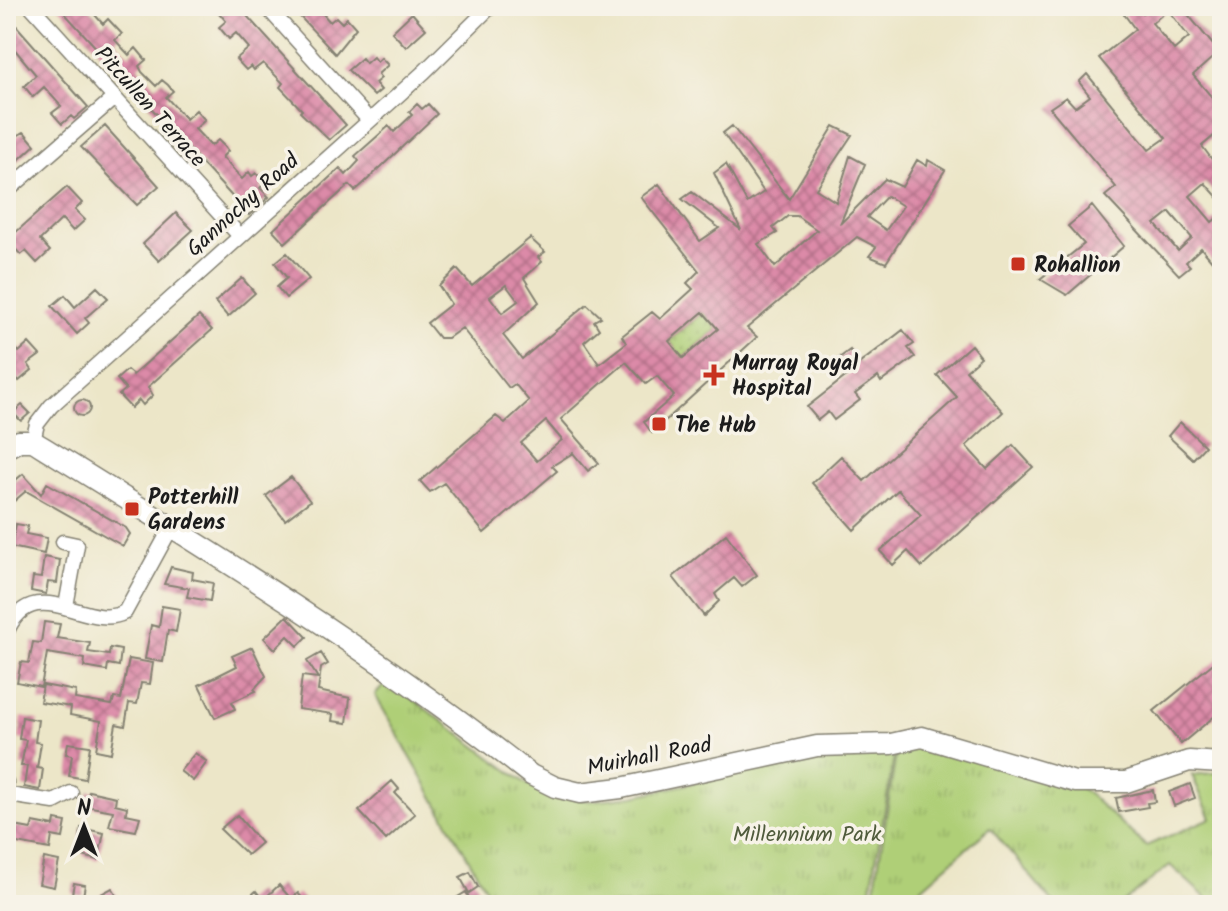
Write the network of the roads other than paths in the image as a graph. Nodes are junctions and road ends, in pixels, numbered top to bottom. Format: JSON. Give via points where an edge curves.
{"nodes":[{"id":1,"x":31,"y":6,"type":"edge"},
{"id":2,"x":266,"y":6,"type":"edge"},
{"id":3,"x":491,"y":6,"type":"edge"},
{"id":4,"x":114,"y":98,"type":"junction"},
{"id":5,"x":369,"y":120,"type":"junction"},
{"id":6,"x":6,"y":192,"type":"edge"},
{"id":7,"x":239,"y":235,"type":"junction"},
{"id":8,"x":33,"y":441,"type":"junction"},
{"id":9,"x":6,"y":448,"type":"edge"},
{"id":10,"x":172,"y":526,"type":"junction"},
{"id":11,"x":63,"y":542,"type":"dead end"},
{"id":12,"x":66,"y":606,"type":"junction"},
{"id":13,"x":6,"y":633,"type":"edge"},
{"id":14,"x":1222,"y":763,"type":"edge"},
{"id":15,"x":71,"y":793,"type":"dead end"},
{"id":16,"x":7,"y":795,"type":"edge"}],
"edges":[{"from":1,"to":4,"type":"street","name":"Pitcullen Terrace"},
{"from":2,"to":5,"type":"street"},
{"from":3,"to":5,"type":"street","name":"Gannochy Road"},
{"from":4,"to":6,"type":"street"},
{"from":4,"to":7,"type":"street","name":"Pitcullen Terrace"},
{"from":5,"to":7,"type":"street","name":"Gannochy Road"},
{"from":7,"to":8,"type":"street","name":"Gannochy Road","via":[[51,406],[37,424]]},
{"from":8,"to":9,"type":"street"},
{"from":8,"to":10,"type":"street","name":"Muirhall Road"},
{"from":10,"to":12,"type":"street","via":[[125,612],[106,618]]},
{"from":10,"to":14,"type":"street","name":"Muirhall Road","via":[[380,665],[531,775],[580,793],[817,746],[891,744],[922,737],[1075,782],[1126,782],[1189,761]]},
{"from":11,"to":12,"type":"street","via":[[77,545]]},
{"from":12,"to":13,"type":"street","via":[[32,606],[14,616]]},
{"from":15,"to":16,"type":"street","via":[[54,802]]}]}
